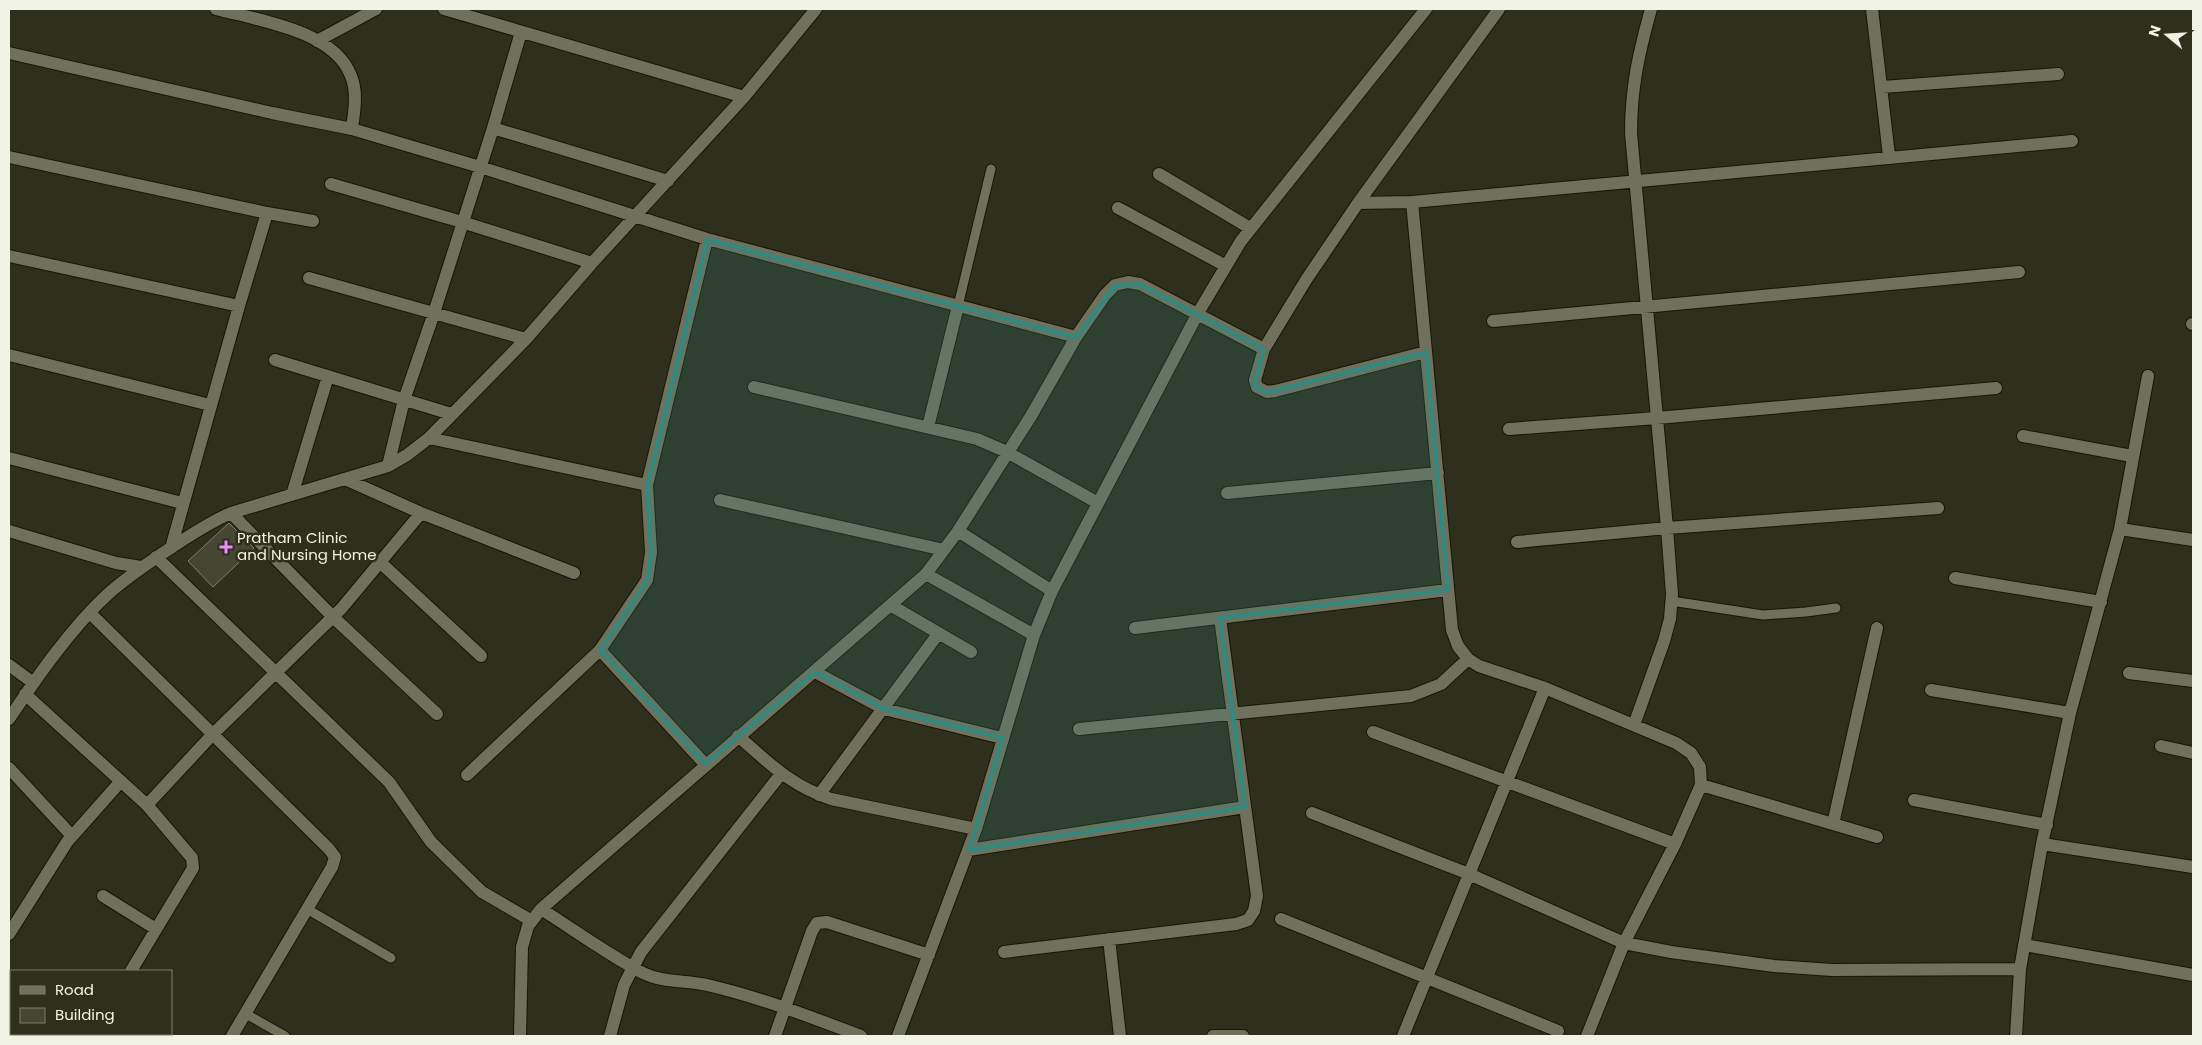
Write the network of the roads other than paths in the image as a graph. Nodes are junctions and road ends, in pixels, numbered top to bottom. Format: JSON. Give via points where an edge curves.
{"nodes":[{"id":1,"x":216,"y":9,"type":"edge"},
{"id":2,"x":376,"y":9,"type":"edge"},
{"id":3,"x":444,"y":9,"type":"edge"},
{"id":4,"x":816,"y":9,"type":"edge"},
{"id":5,"x":1426,"y":9,"type":"edge"},
{"id":6,"x":1499,"y":9,"type":"edge"},
{"id":7,"x":1651,"y":9,"type":"edge"},
{"id":8,"x":1872,"y":9,"type":"edge"},
{"id":9,"x":522,"y":32,"type":"junction"},
{"id":10,"x":317,"y":41,"type":"junction"},
{"id":11,"x":9,"y":53,"type":"edge"},
{"id":12,"x":2058,"y":74,"type":"dead end"},
{"id":13,"x":1882,"y":87,"type":"junction"},
{"id":14,"x":744,"y":97,"type":"junction"},
{"id":15,"x":493,"y":128,"type":"junction"},
{"id":16,"x":352,"y":129,"type":"junction"},
{"id":17,"x":2072,"y":141,"type":"dead end"},
{"id":18,"x":1889,"y":156,"type":"junction"},
{"id":19,"x":9,"y":157,"type":"edge"},
{"id":20,"x":480,"y":167,"type":"junction"},
{"id":21,"x":992,"y":169,"type":"dead end"},
{"id":22,"x":1159,"y":174,"type":"dead end"},
{"id":23,"x":668,"y":180,"type":"junction"},
{"id":24,"x":1634,"y":181,"type":"junction"},
{"id":25,"x":331,"y":184,"type":"dead end"},
{"id":26,"x":1412,"y":202,"type":"junction"},
{"id":27,"x":1358,"y":203,"type":"junction"},
{"id":28,"x":1118,"y":208,"type":"dead end"},
{"id":29,"x":267,"y":213,"type":"junction"},
{"id":30,"x":635,"y":216,"type":"junction"},
{"id":31,"x":313,"y":221,"type":"dead end"},
{"id":32,"x":462,"y":222,"type":"junction"},
{"id":33,"x":1250,"y":228,"type":"junction"},
{"id":34,"x":707,"y":239,"type":"junction"},
{"id":35,"x":9,"y":256,"type":"edge"},
{"id":36,"x":592,"y":263,"type":"junction"},
{"id":37,"x":1226,"y":266,"type":"junction"},
{"id":38,"x":2018,"y":272,"type":"dead end"},
{"id":39,"x":309,"y":278,"type":"dead end"},
{"id":40,"x":239,"y":306,"type":"junction"},
{"id":41,"x":958,"y":306,"type":"junction"},
{"id":42,"x":1646,"y":306,"type":"junction"},
{"id":43,"x":434,"y":313,"type":"junction"},
{"id":44,"x":1198,"y":313,"type":"junction"},
{"id":45,"x":1493,"y":321,"type":"dead end"},
{"id":46,"x":1076,"y":338,"type":"junction"},
{"id":47,"x":526,"y":339,"type":"junction"},
{"id":48,"x":1264,"y":350,"type":"junction"},
{"id":49,"x":1426,"y":352,"type":"junction"},
{"id":50,"x":9,"y":356,"type":"edge"},
{"id":51,"x":275,"y":360,"type":"dead end"},
{"id":52,"x":328,"y":376,"type":"junction"},
{"id":53,"x":2148,"y":376,"type":"dead end"},
{"id":54,"x":754,"y":387,"type":"dead end"},
{"id":55,"x":1996,"y":388,"type":"dead end"},
{"id":56,"x":404,"y":400,"type":"junction"},
{"id":57,"x":210,"y":405,"type":"junction"},
{"id":58,"x":451,"y":414,"type":"junction"},
{"id":59,"x":1657,"y":418,"type":"junction"},
{"id":60,"x":928,"y":428,"type":"junction"},
{"id":61,"x":1509,"y":429,"type":"dead end"},
{"id":62,"x":2023,"y":436,"type":"dead end"},
{"id":63,"x":429,"y":438,"type":"junction"},
{"id":64,"x":1007,"y":452,"type":"junction"},
{"id":65,"x":2132,"y":456,"type":"junction"},
{"id":66,"x":9,"y":458,"type":"edge"},
{"id":67,"x":388,"y":466,"type":"junction"},
{"id":68,"x":1438,"y":472,"type":"junction"},
{"id":69,"x":345,"y":479,"type":"junction"},
{"id":70,"x":647,"y":485,"type":"junction"},
{"id":71,"x":1227,"y":493,"type":"dead end"},
{"id":72,"x":292,"y":494,"type":"junction"},
{"id":73,"x":720,"y":500,"type":"dead end"},
{"id":74,"x":182,"y":503,"type":"junction"},
{"id":75,"x":1098,"y":503,"type":"junction"},
{"id":76,"x":1938,"y":508,"type":"dead end"},
{"id":77,"x":231,"y":513,"type":"junction"},
{"id":78,"x":421,"y":513,"type":"junction"},
{"id":79,"x":1667,"y":528,"type":"junction"},
{"id":80,"x":2120,"y":529,"type":"junction"},
{"id":81,"x":9,"y":531,"type":"edge"},
{"id":82,"x":958,"y":531,"type":"junction"},
{"id":83,"x":2193,"y":540,"type":"edge"},
{"id":84,"x":1517,"y":542,"type":"dead end"},
{"id":85,"x":171,"y":548,"type":"junction"},
{"id":86,"x":944,"y":550,"type":"junction"},
{"id":87,"x":156,"y":557,"type":"junction"},
{"id":88,"x":380,"y":563,"type":"junction"},
{"id":89,"x":141,"y":567,"type":"junction"},
{"id":90,"x":574,"y":573,"type":"dead end"},
{"id":91,"x":926,"y":574,"type":"junction"},
{"id":92,"x":1955,"y":578,"type":"dead end"},
{"id":93,"x":1448,"y":590,"type":"junction"},
{"id":94,"x":1052,"y":591,"type":"junction"},
{"id":95,"x":1671,"y":601,"type":"junction"},
{"id":96,"x":2101,"y":602,"type":"junction"},
{"id":97,"x":892,"y":606,"type":"junction"},
{"id":98,"x":1836,"y":608,"type":"dead end"},
{"id":99,"x":90,"y":613,"type":"junction"},
{"id":100,"x":332,"y":617,"type":"junction"},
{"id":101,"x":1220,"y":618,"type":"junction"},
{"id":102,"x":1135,"y":628,"type":"dead end"},
{"id":103,"x":1877,"y":628,"type":"dead end"},
{"id":104,"x":938,"y":634,"type":"junction"},
{"id":105,"x":1034,"y":635,"type":"junction"},
{"id":106,"x":600,"y":650,"type":"junction"},
{"id":107,"x":971,"y":652,"type":"dead end"},
{"id":108,"x":481,"y":656,"type":"dead end"},
{"id":109,"x":1468,"y":659,"type":"junction"},
{"id":110,"x":9,"y":665,"type":"edge"},
{"id":111,"x":815,"y":672,"type":"junction"},
{"id":112,"x":2129,"y":673,"type":"dead end"},
{"id":113,"x":276,"y":674,"type":"junction"},
{"id":114,"x":2193,"y":681,"type":"edge"},
{"id":115,"x":32,"y":682,"type":"junction"},
{"id":116,"x":1544,"y":688,"type":"junction"},
{"id":117,"x":1931,"y":690,"type":"dead end"},
{"id":118,"x":25,"y":694,"type":"junction"},
{"id":119,"x":884,"y":709,"type":"junction"},
{"id":120,"x":1232,"y":712,"type":"junction"},
{"id":121,"x":2070,"y":712,"type":"junction"},
{"id":122,"x":437,"y":714,"type":"dead end"},
{"id":123,"x":9,"y":719,"type":"edge"},
{"id":124,"x":1634,"y":725,"type":"junction"},
{"id":125,"x":1079,"y":729,"type":"dead end"},
{"id":126,"x":1374,"y":732,"type":"dead end"},
{"id":127,"x":212,"y":735,"type":"junction"},
{"id":128,"x":738,"y":736,"type":"junction"},
{"id":129,"x":1002,"y":738,"type":"junction"},
{"id":130,"x":2161,"y":746,"type":"dead end"},
{"id":131,"x":2193,"y":753,"type":"edge"},
{"id":132,"x":705,"y":764,"type":"junction"},
{"id":133,"x":9,"y":768,"type":"edge"},
{"id":134,"x":781,"y":774,"type":"junction"},
{"id":135,"x":467,"y":775,"type":"dead end"},
{"id":136,"x":1506,"y":780,"type":"junction"},
{"id":137,"x":121,"y":781,"type":"junction"},
{"id":138,"x":1701,"y":785,"type":"junction"},
{"id":139,"x":819,"y":796,"type":"junction"},
{"id":140,"x":1914,"y":800,"type":"dead end"},
{"id":141,"x":147,"y":805,"type":"junction"},
{"id":142,"x":1245,"y":807,"type":"junction"},
{"id":143,"x":1312,"y":813,"type":"dead end"},
{"id":144,"x":1833,"y":824,"type":"junction"},
{"id":145,"x":2047,"y":825,"type":"junction"},
{"id":146,"x":976,"y":829,"type":"junction"},
{"id":147,"x":72,"y":836,"type":"junction"},
{"id":148,"x":1877,"y":837,"type":"dead end"},
{"id":149,"x":1675,"y":844,"type":"junction"},
{"id":150,"x":2042,"y":844,"type":"junction"},
{"id":151,"x":969,"y":850,"type":"junction"},
{"id":152,"x":2193,"y":868,"type":"edge"},
{"id":153,"x":1469,"y":874,"type":"junction"},
{"id":154,"x":103,"y":896,"type":"dead end"},
{"id":155,"x":307,"y":909,"type":"junction"},
{"id":156,"x":541,"y":909,"type":"junction"},
{"id":157,"x":1281,"y":919,"type":"dead end"},
{"id":158,"x":532,"y":921,"type":"junction"},
{"id":159,"x":156,"y":929,"type":"junction"},
{"id":160,"x":9,"y":934,"type":"edge"},
{"id":161,"x":1109,"y":939,"type":"junction"},
{"id":162,"x":1624,"y":943,"type":"junction"},
{"id":163,"x":2024,"y":945,"type":"junction"},
{"id":164,"x":1004,"y":952,"type":"dead end"},
{"id":165,"x":929,"y":954,"type":"junction"},
{"id":166,"x":391,"y":958,"type":"dead end"},
{"id":167,"x":632,"y":966,"type":"junction"},
{"id":168,"x":2020,"y":969,"type":"junction"},
{"id":169,"x":132,"y":970,"type":"edge"},
{"id":170,"x":2193,"y":974,"type":"edge"},
{"id":171,"x":1427,"y":978,"type":"junction"},
{"id":172,"x":784,"y":1008,"type":"junction"},
{"id":173,"x":246,"y":1014,"type":"junction"},
{"id":174,"x":1558,"y":1031,"type":"dead end"},
{"id":175,"x":232,"y":1036,"type":"edge"},
{"id":176,"x":284,"y":1036,"type":"edge"},
{"id":177,"x":520,"y":1036,"type":"edge"},
{"id":178,"x":610,"y":1036,"type":"edge"},
{"id":179,"x":775,"y":1036,"type":"edge"},
{"id":180,"x":862,"y":1036,"type":"edge"},
{"id":181,"x":898,"y":1036,"type":"edge"},
{"id":182,"x":1120,"y":1036,"type":"edge"},
{"id":183,"x":1213,"y":1036,"type":"edge"},
{"id":184,"x":1243,"y":1036,"type":"edge"},
{"id":185,"x":1403,"y":1036,"type":"edge"},
{"id":186,"x":1587,"y":1036,"type":"edge"},
{"id":187,"x":2016,"y":1036,"type":"edge"}],
"edges":[{"from":1,"to":10,"type":"street","via":[[299,31]]},
{"from":2,"to":10,"type":"street"},
{"from":3,"to":9,"type":"street"},
{"from":4,"to":14,"type":"street"},
{"from":5,"to":33,"type":"street"},
{"from":6,"to":27,"type":"street"},
{"from":7,"to":24,"type":"street","via":[[1637,61],[1631,103]]},
{"from":8,"to":13,"type":"street"},
{"from":9,"to":14,"type":"street"},
{"from":9,"to":15,"type":"street"},
{"from":10,"to":16,"type":"street","via":[[340,58],[351,76],[355,99]]},
{"from":11,"to":16,"type":"street"},
{"from":12,"to":13,"type":"street"},
{"from":13,"to":18,"type":"street"},
{"from":14,"to":23,"type":"street"},
{"from":15,"to":20,"type":"street"},
{"from":15,"to":23,"type":"street"},
{"from":16,"to":20,"type":"street"},
{"from":17,"to":18,"type":"street"},
{"from":18,"to":24,"type":"street"},
{"from":19,"to":29,"type":"street"},
{"from":20,"to":30,"type":"street"},
{"from":20,"to":32,"type":"street"},
{"from":21,"to":41,"type":"lane"},
{"from":22,"to":33,"type":"street"},
{"from":23,"to":30,"type":"street"},
{"from":24,"to":26,"type":"street"},
{"from":24,"to":42,"type":"street"},
{"from":25,"to":32,"type":"street"},
{"from":26,"to":27,"type":"street"},
{"from":26,"to":49,"type":"street"},
{"from":27,"to":48,"type":"street"},
{"from":28,"to":37,"type":"street"},
{"from":29,"to":31,"type":"street"},
{"from":29,"to":40,"type":"street"},
{"from":30,"to":34,"type":"street"},
{"from":30,"to":36,"type":"street"},
{"from":32,"to":36,"type":"street"},
{"from":32,"to":43,"type":"street"},
{"from":33,"to":37,"type":"street"},
{"from":34,"to":41,"type":"street"},
{"from":34,"to":70,"type":"street"},
{"from":35,"to":40,"type":"street"},
{"from":36,"to":47,"type":"street"},
{"from":37,"to":44,"type":"street"},
{"from":38,"to":42,"type":"street"},
{"from":39,"to":43,"type":"street"},
{"from":40,"to":57,"type":"street"},
{"from":41,"to":46,"type":"street"},
{"from":41,"to":60,"type":"street"},
{"from":42,"to":45,"type":"street"},
{"from":42,"to":59,"type":"street"},
{"from":43,"to":47,"type":"street"},
{"from":43,"to":56,"type":"street"},
{"from":44,"to":46,"type":"street","via":[[1140,284],[1128,282],[1115,285],[1105,295]]},
{"from":44,"to":48,"type":"street"},
{"from":44,"to":75,"type":"street"},
{"from":46,"to":64,"type":"street"},
{"from":47,"to":58,"type":"street"},
{"from":48,"to":49,"type":"street","via":[[1255,380],[1257,387],[1267,392]]},
{"from":49,"to":68,"type":"street"},
{"from":50,"to":57,"type":"street"},
{"from":51,"to":52,"type":"street"},
{"from":52,"to":56,"type":"street"},
{"from":52,"to":72,"type":"street"},
{"from":53,"to":65,"type":"street"},
{"from":54,"to":60,"type":"street"},
{"from":55,"to":59,"type":"street"},
{"from":56,"to":58,"type":"street"},
{"from":56,"to":67,"type":"street"},
{"from":57,"to":74,"type":"street"},
{"from":58,"to":63,"type":"street"},
{"from":59,"to":61,"type":"street"},
{"from":59,"to":79,"type":"street"},
{"from":60,"to":64,"type":"street","via":[[977,439]]},
{"from":62,"to":65,"type":"street"},
{"from":63,"to":67,"type":"street"},
{"from":63,"to":70,"type":"street"},
{"from":64,"to":75,"type":"street"},
{"from":64,"to":82,"type":"street"},
{"from":65,"to":80,"type":"street"},
{"from":66,"to":74,"type":"street"},
{"from":67,"to":69,"type":"street"},
{"from":68,"to":71,"type":"street"},
{"from":68,"to":93,"type":"street"},
{"from":69,"to":72,"type":"street"},
{"from":69,"to":78,"type":"street"},
{"from":70,"to":106,"type":"street","via":[[651,552],[647,580]]},
{"from":72,"to":77,"type":"street"},
{"from":73,"to":86,"type":"street"},
{"from":74,"to":85,"type":"street"},
{"from":75,"to":94,"type":"street"},
{"from":76,"to":79,"type":"street"},
{"from":77,"to":85,"type":"street"},
{"from":77,"to":100,"type":"street"},
{"from":78,"to":88,"type":"street"},
{"from":78,"to":90,"type":"street"},
{"from":79,"to":84,"type":"street"},
{"from":79,"to":95,"type":"street"},
{"from":80,"to":83,"type":"street"},
{"from":80,"to":96,"type":"street"},
{"from":81,"to":89,"type":"street","via":[[116,563]]},
{"from":82,"to":86,"type":"street"},
{"from":82,"to":94,"type":"street"},
{"from":85,"to":87,"type":"street"},
{"from":86,"to":91,"type":"street"},
{"from":87,"to":89,"type":"street"},
{"from":87,"to":113,"type":"street"},
{"from":88,"to":100,"type":"street"},
{"from":88,"to":108,"type":"street"},
{"from":89,"to":99,"type":"street"},
{"from":91,"to":97,"type":"street"},
{"from":91,"to":105,"type":"street"},
{"from":92,"to":96,"type":"street"},
{"from":93,"to":101,"type":"street"},
{"from":93,"to":109,"type":"street","via":[[1452,630]]},
{"from":94,"to":105,"type":"street"},
{"from":95,"to":98,"type":"lane","via":[[1763,615]]},
{"from":95,"to":124,"type":"street","via":[[1664,641]]},
{"from":96,"to":121,"type":"street"},
{"from":97,"to":104,"type":"street"},
{"from":97,"to":111,"type":"street"},
{"from":99,"to":115,"type":"street"},
{"from":99,"to":127,"type":"street"},
{"from":100,"to":113,"type":"street"},
{"from":100,"to":122,"type":"street"},
{"from":101,"to":102,"type":"street"},
{"from":101,"to":120,"type":"street"},
{"from":103,"to":144,"type":"street"},
{"from":104,"to":107,"type":"street"},
{"from":104,"to":119,"type":"street"},
{"from":105,"to":129,"type":"street"},
{"from":106,"to":132,"type":"street"},
{"from":106,"to":135,"type":"street"},
{"from":109,"to":116,"type":"street","via":[[1479,666]]},
{"from":109,"to":120,"type":"street","via":[[1441,684],[1411,696]]},
{"from":110,"to":115,"type":"street"},
{"from":111,"to":119,"type":"street"},
{"from":111,"to":128,"type":"street"},
{"from":112,"to":114,"type":"street"},
{"from":113,"to":127,"type":"street"},
{"from":113,"to":158,"type":"street","via":[[390,782],[431,842],[482,892]]},
{"from":115,"to":118,"type":"street"},
{"from":116,"to":124,"type":"street"},
{"from":116,"to":136,"type":"street"},
{"from":117,"to":121,"type":"street"},
{"from":118,"to":123,"type":"street"},
{"from":118,"to":137,"type":"street"},
{"from":119,"to":129,"type":"street"},
{"from":119,"to":139,"type":"street"},
{"from":120,"to":125,"type":"street"},
{"from":120,"to":142,"type":"street"},
{"from":121,"to":145,"type":"street"},
{"from":124,"to":138,"type":"street","via":[[1691,753],[1700,767]]},
{"from":126,"to":136,"type":"street"},
{"from":127,"to":141,"type":"street"},
{"from":127,"to":155,"type":"street","via":[[335,857]]},
{"from":128,"to":132,"type":"street"},
{"from":128,"to":134,"type":"street"},
{"from":129,"to":146,"type":"street"},
{"from":130,"to":131,"type":"street"},
{"from":132,"to":156,"type":"street"},
{"from":133,"to":147,"type":"street"},
{"from":134,"to":139,"type":"street"},
{"from":134,"to":167,"type":"street"},
{"from":136,"to":149,"type":"street"},
{"from":136,"to":153,"type":"street"},
{"from":137,"to":141,"type":"street"},
{"from":137,"to":147,"type":"street"},
{"from":138,"to":144,"type":"street"},
{"from":138,"to":149,"type":"street"},
{"from":139,"to":146,"type":"street"},
{"from":140,"to":145,"type":"street"},
{"from":141,"to":159,"type":"street","via":[[192,858],[193,868]]},
{"from":142,"to":151,"type":"street"},
{"from":142,"to":161,"type":"street","via":[[1257,896],[1248,920]]},
{"from":143,"to":153,"type":"street"},
{"from":144,"to":148,"type":"street"},
{"from":145,"to":150,"type":"street"},
{"from":146,"to":151,"type":"street"},
{"from":147,"to":160,"type":"street"},
{"from":149,"to":162,"type":"street"},
{"from":150,"to":152,"type":"street"},
{"from":150,"to":163,"type":"street"},
{"from":151,"to":165,"type":"street"},
{"from":153,"to":162,"type":"street"},
{"from":153,"to":171,"type":"street"},
{"from":154,"to":159,"type":"street"},
{"from":155,"to":166,"type":"lane"},
{"from":155,"to":173,"type":"street"},
{"from":156,"to":158,"type":"street"},
{"from":156,"to":167,"type":"street"},
{"from":157,"to":171,"type":"street"},
{"from":158,"to":177,"type":"street","via":[[522,947]]},
{"from":159,"to":169,"type":"street"},
{"from":161,"to":164,"type":"street"},
{"from":161,"to":182,"type":"street"},
{"from":162,"to":168,"type":"street","via":[[1774,966]]},
{"from":162,"to":186,"type":"street"},
{"from":163,"to":168,"type":"street"},
{"from":163,"to":170,"type":"street"},
{"from":165,"to":172,"type":"street","via":[[827,922],[817,923]]},
{"from":165,"to":181,"type":"street"},
{"from":167,"to":172,"type":"street","via":[[668,981],[707,985]]},
{"from":167,"to":178,"type":"street"},
{"from":168,"to":187,"type":"street"},
{"from":171,"to":174,"type":"street"},
{"from":171,"to":185,"type":"street"},
{"from":172,"to":179,"type":"street"},
{"from":172,"to":180,"type":"street"},
{"from":173,"to":175,"type":"street"},
{"from":173,"to":176,"type":"lane"},
{"from":183,"to":184,"type":"street"}]}
